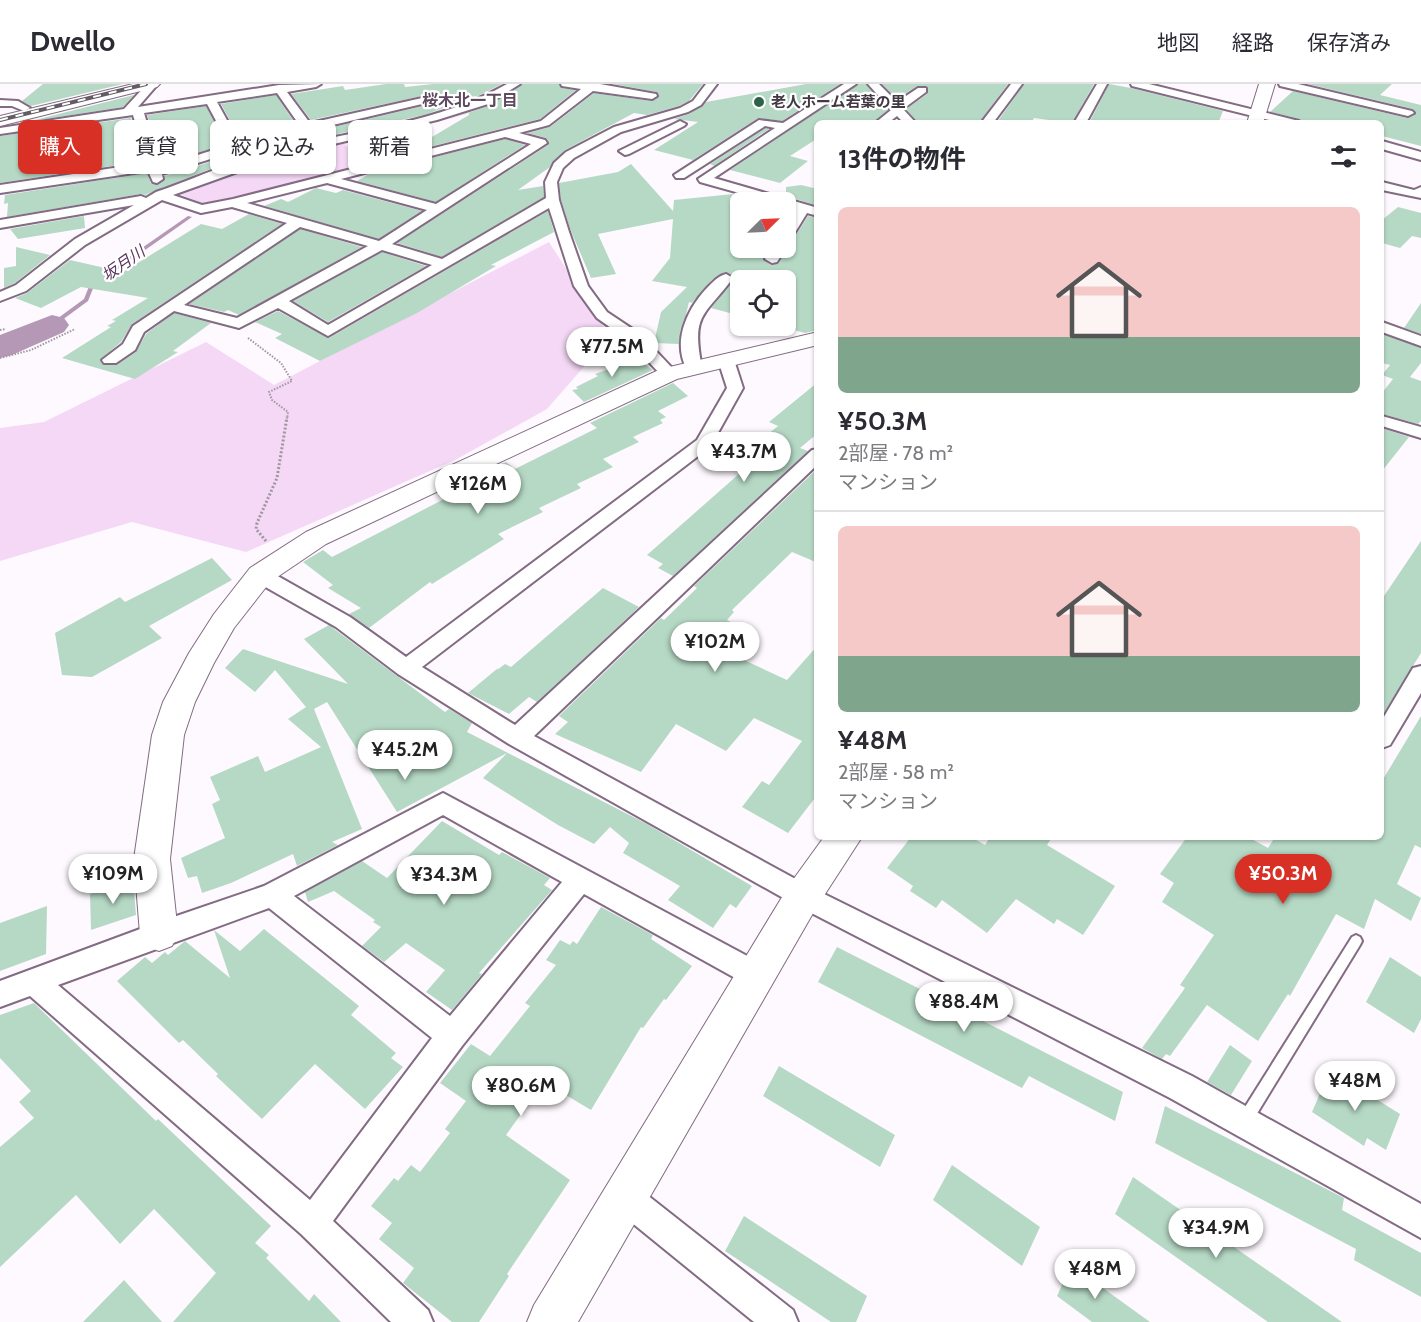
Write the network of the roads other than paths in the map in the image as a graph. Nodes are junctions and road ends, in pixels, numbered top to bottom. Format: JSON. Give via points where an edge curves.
{"nodes":[{"id":1,"x":120,"y":84,"type":"edge"},
{"id":2,"x":153,"y":84,"type":"edge"},
{"id":3,"x":316,"y":84,"type":"edge"},
{"id":4,"x":515,"y":84,"type":"edge"},
{"id":5,"x":566,"y":84,"type":"edge"},
{"id":6,"x":712,"y":84,"type":"edge"},
{"id":7,"x":851,"y":84,"type":"edge"},
{"id":8,"x":891,"y":84,"type":"edge"},
{"id":9,"x":1017,"y":84,"type":"edge"},
{"id":10,"x":1102,"y":84,"type":"edge"},
{"id":11,"x":1136,"y":84,"type":"edge"},
{"id":12,"x":1267,"y":84,"type":"edge"},
{"id":13,"x":1284,"y":84,"type":"edge"},
{"id":14,"x":593,"y":86,"type":"edge"},
{"id":15,"x":279,"y":88,"type":"junction"},
{"id":16,"x":877,"y":88,"type":"edge"},
{"id":17,"x":922,"y":90,"type":"dead end"},
{"id":18,"x":211,"y":101,"type":"junction"},
{"id":19,"x":0,"y":103,"type":"edge"},
{"id":20,"x":24,"y":108,"type":"junction"},
{"id":21,"x":897,"y":109,"type":"junction"},
{"id":22,"x":133,"y":112,"type":"junction"},
{"id":23,"x":0,"y":114,"type":"edge"},
{"id":24,"x":703,"y":114,"type":"dead end"},
{"id":25,"x":1407,"y":114,"type":"dead end"},
{"id":26,"x":433,"y":118,"type":"junction"},
{"id":27,"x":1257,"y":118,"type":"edge"},
{"id":28,"x":136,"y":120,"type":"edge"},
{"id":29,"x":221,"y":120,"type":"edge"},
{"id":30,"x":302,"y":120,"type":"edge"},
{"id":31,"x":336,"y":120,"type":"edge"},
{"id":32,"x":884,"y":120,"type":"edge"},
{"id":33,"x":907,"y":120,"type":"edge"},
{"id":34,"x":989,"y":120,"type":"edge"},
{"id":35,"x":1082,"y":120,"type":"edge"},
{"id":36,"x":1272,"y":120,"type":"edge"},
{"id":37,"x":0,"y":121,"type":"edge"},
{"id":38,"x":784,"y":127,"type":"junction"},
{"id":39,"x":618,"y":129,"type":"junction"},
{"id":40,"x":0,"y":131,"type":"edge"},
{"id":41,"x":505,"y":133,"type":"junction"},
{"id":42,"x":454,"y":137,"type":"junction"},
{"id":43,"x":1384,"y":146,"type":"edge"},
{"id":44,"x":625,"y":151,"type":"dead end"},
{"id":45,"x":1421,"y":156,"type":"edge"},
{"id":46,"x":116,"y":174,"type":"edge"},
{"id":47,"x":155,"y":174,"type":"edge"},
{"id":48,"x":680,"y":175,"type":"dead end"},
{"id":49,"x":326,"y":179,"type":"junction"},
{"id":50,"x":1384,"y":187,"type":"edge"},
{"id":51,"x":0,"y":189,"type":"edge"},
{"id":52,"x":1421,"y":191,"type":"edge"},
{"id":53,"x":747,"y":192,"type":"edge"},
{"id":54,"x":159,"y":196,"type":"junction"},
{"id":55,"x":553,"y":200,"type":"junction"},
{"id":56,"x":233,"y":203,"type":"junction"},
{"id":57,"x":796,"y":206,"type":"edge"},
{"id":58,"x":803,"y":208,"type":"junction"},
{"id":59,"x":438,"y":209,"type":"junction"},
{"id":60,"x":814,"y":211,"type":"edge"},
{"id":61,"x":796,"y":220,"type":"edge"},
{"id":62,"x":299,"y":221,"type":"junction"},
{"id":63,"x":0,"y":224,"type":"edge"},
{"id":64,"x":383,"y":244,"type":"junction"},
{"id":65,"x":445,"y":264,"type":"junction"},
{"id":66,"x":726,"y":278,"type":"dead end"},
{"id":67,"x":0,"y":297,"type":"edge"},
{"id":68,"x":278,"y":301,"type":"junction"},
{"id":69,"x":172,"y":306,"type":"junction"},
{"id":70,"x":1384,"y":328,"type":"edge"},
{"id":71,"x":814,"y":339,"type":"edge"},
{"id":72,"x":1421,"y":341,"type":"edge"},
{"id":73,"x":110,"y":360,"type":"dead end"},
{"id":74,"x":726,"y":360,"type":"junction"},
{"id":75,"x":682,"y":371,"type":"junction"},
{"id":76,"x":1384,"y":422,"type":"edge"},
{"id":77,"x":1421,"y":434,"type":"edge"},
{"id":78,"x":814,"y":458,"type":"edge"},
{"id":79,"x":270,"y":567,"type":"junction"},
{"id":80,"x":406,"y":668,"type":"junction"},
{"id":81,"x":1421,"y":674,"type":"edge"},
{"id":82,"x":1384,"y":736,"type":"edge"},
{"id":83,"x":517,"y":738,"type":"junction"},
{"id":84,"x":842,"y":840,"type":"edge"},
{"id":85,"x":581,"y":878,"type":"junction"},
{"id":86,"x":272,"y":895,"type":"junction"},
{"id":87,"x":803,"y":896,"type":"junction"},
{"id":88,"x":159,"y":934,"type":"junction"},
{"id":89,"x":1356,"y":941,"type":"dead end"},
{"id":90,"x":756,"y":975,"type":"junction"},
{"id":91,"x":33,"y":981,"type":"junction"},
{"id":92,"x":0,"y":994,"type":"edge"},
{"id":93,"x":452,"y":1036,"type":"junction"},
{"id":94,"x":1244,"y":1123,"type":"junction"},
{"id":95,"x":626,"y":1198,"type":"junction"},
{"id":96,"x":1421,"y":1222,"type":"edge"},
{"id":97,"x":312,"y":1223,"type":"junction"},
{"id":98,"x":416,"y":1322,"type":"edge"},
{"id":99,"x":551,"y":1322,"type":"edge"},
{"id":100,"x":781,"y":1322,"type":"edge"}],
"edges":[{"from":1,"to":20,"type":"street"},
{"from":2,"to":22,"type":"street"},
{"from":2,"to":37,"type":"street"},
{"from":3,"to":15,"type":"street"},
{"from":4,"to":26,"type":"street","via":[[490,92],[484,102]]},
{"from":5,"to":14,"type":"street"},
{"from":6,"to":39,"type":"street","via":[[697,103],[684,110]]},
{"from":7,"to":38,"type":"street"},
{"from":8,"to":16,"type":"street"},
{"from":9,"to":34,"type":"street"},
{"from":10,"to":35,"type":"street"},
{"from":11,"to":27,"type":"street"},
{"from":12,"to":27,"type":"street"},
{"from":13,"to":25,"type":"street"},
{"from":14,"to":39,"type":"street","via":[[647,101]]},
{"from":14,"to":41,"type":"street","via":[[545,123]]},
{"from":15,"to":18,"type":"street"},
{"from":15,"to":30,"type":"street"},
{"from":16,"to":21,"type":"street"},
{"from":17,"to":21,"type":"street"},
{"from":18,"to":22,"type":"street"},
{"from":18,"to":29,"type":"street"},
{"from":19,"to":20,"type":"street"},
{"from":20,"to":23,"type":"street"},
{"from":21,"to":32,"type":"street"},
{"from":21,"to":33,"type":"street"},
{"from":22,"to":28,"type":"street"},
{"from":22,"to":40,"type":"street"},
{"from":24,"to":44,"type":"street"},
{"from":26,"to":31,"type":"street","via":[[420,97]]},
{"from":26,"to":42,"type":"street"},
{"from":26,"to":54,"type":"street","via":[[278,153]]},
{"from":27,"to":36,"type":"street"},
{"from":38,"to":48,"type":"street","via":[[763,122]]},
{"from":38,"to":53,"type":"street","via":[[704,179]]},
{"from":39,"to":55,"type":"street","via":[[570,155],[558,166],[551,182]]},
{"from":41,"to":42,"type":"street"},
{"from":41,"to":59,"type":"street","via":[[541,143]]},
{"from":42,"to":49,"type":"street"},
{"from":43,"to":45,"type":"street"},
{"from":46,"to":51,"type":"street"},
{"from":47,"to":54,"type":"street"},
{"from":49,"to":56,"type":"street"},
{"from":49,"to":59,"type":"street"},
{"from":50,"to":52,"type":"street","via":[[1417,195]]},
{"from":54,"to":56,"type":"street","via":[[201,209]]},
{"from":54,"to":63,"type":"street"},
{"from":54,"to":67,"type":"street","via":[[80,242],[21,288]]},
{"from":55,"to":65,"type":"street"},
{"from":55,"to":75,"type":"street","via":[[581,286],[602,315]]},
{"from":56,"to":62,"type":"street"},
{"from":57,"to":58,"type":"street"},
{"from":58,"to":60,"type":"street"},
{"from":58,"to":61,"type":"street"},
{"from":59,"to":64,"type":"street"},
{"from":62,"to":64,"type":"street"},
{"from":62,"to":69,"type":"street"},
{"from":64,"to":65,"type":"street"},
{"from":64,"to":68,"type":"street"},
{"from":65,"to":68,"type":"street","via":[[328,331]]},
{"from":66,"to":75,"type":"street","via":[[693,313],[690,348]]},
{"from":68,"to":69,"type":"street","via":[[239,323]]},
{"from":69,"to":73,"type":"street","via":[[138,329],[129,347]]},
{"from":70,"to":72,"type":"street"},
{"from":71,"to":74,"type":"street"},
{"from":74,"to":75,"type":"street"},
{"from":74,"to":80,"type":"street","via":[[735,388],[704,443]]},
{"from":75,"to":79,"type":"street","via":[[326,533]]},
{"from":76,"to":77,"type":"street"},
{"from":78,"to":83,"type":"street"},
{"from":79,"to":80,"type":"street"},
{"from":79,"to":88,"type":"street","via":[[224,621],[179,702],[168,735],[152,859]]},
{"from":80,"to":83,"type":"street"},
{"from":81,"to":82,"type":"street"},
{"from":83,"to":87,"type":"street"},
{"from":84,"to":87,"type":"street"},
{"from":85,"to":86,"type":"street","via":[[443,803]]},
{"from":85,"to":90,"type":"street"},
{"from":85,"to":93,"type":"street"},
{"from":86,"to":88,"type":"street"},
{"from":86,"to":93,"type":"street"},
{"from":87,"to":90,"type":"street"},
{"from":87,"to":94,"type":"street"},
{"from":88,"to":91,"type":"street"},
{"from":89,"to":94,"type":"lane"},
{"from":90,"to":95,"type":"street"},
{"from":91,"to":92,"type":"street"},
{"from":91,"to":97,"type":"street"},
{"from":93,"to":97,"type":"street"},
{"from":94,"to":96,"type":"street"},
{"from":95,"to":99,"type":"street"},
{"from":95,"to":100,"type":"street"},
{"from":97,"to":98,"type":"street"}]}
